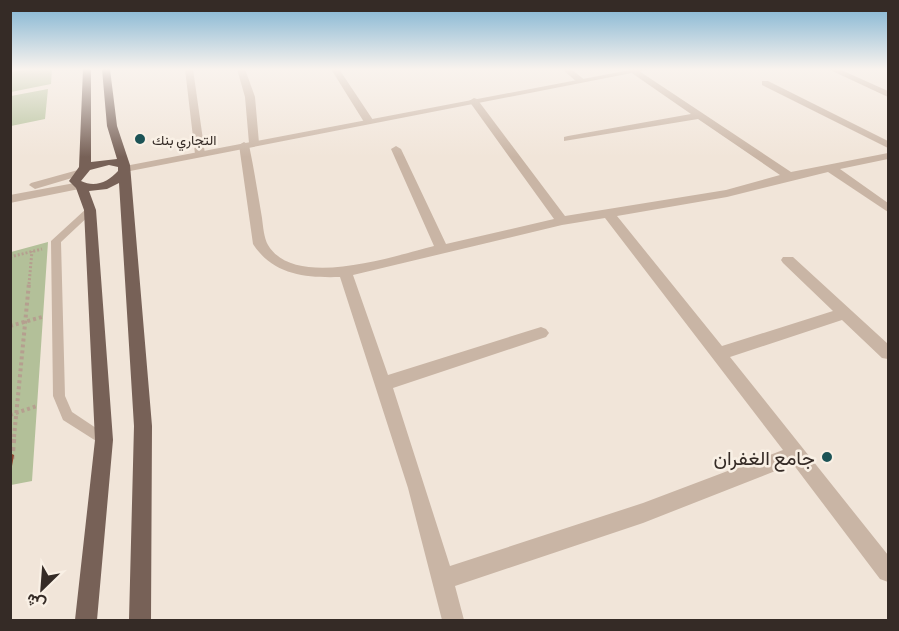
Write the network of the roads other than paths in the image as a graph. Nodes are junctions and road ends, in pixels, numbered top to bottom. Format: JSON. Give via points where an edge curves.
{"nodes":[{"id":1,"x":85,"y":98,"type":"edge"},
{"id":2,"x":109,"y":98,"type":"edge"},
{"id":3,"x":193,"y":98,"type":"edge"},
{"id":4,"x":250,"y":98,"type":"edge"},
{"id":5,"x":354,"y":98,"type":"edge"},
{"id":6,"x":488,"y":98,"type":"edge"},
{"id":7,"x":673,"y":98,"type":"edge"},
{"id":8,"x":796,"y":98,"type":"edge"},
{"id":9,"x":474,"y":101,"type":"junction"},
{"id":10,"x":698,"y":116,"type":"junction"},
{"id":11,"x":368,"y":120,"type":"junction"},
{"id":12,"x":568,"y":140,"type":"dead end"},
{"id":13,"x":249,"y":144,"type":"junction"},
{"id":14,"x":888,"y":145,"type":"edge"},
{"id":15,"x":396,"y":149,"type":"dead end"},
{"id":16,"x":200,"y":154,"type":"junction"},
{"id":17,"x":888,"y":156,"type":"edge"},
{"id":18,"x":829,"y":167,"type":"junction"},
{"id":19,"x":124,"y":169,"type":"junction"},
{"id":20,"x":789,"y":176,"type":"junction"},
{"id":21,"x":81,"y":179,"type":"junction"},
{"id":22,"x":10,"y":190,"type":"edge"},
{"id":23,"x":10,"y":199,"type":"edge"},
{"id":24,"x":888,"y":208,"type":"edge"},
{"id":25,"x":90,"y":210,"type":"junction"},
{"id":26,"x":609,"y":214,"type":"junction"},
{"id":27,"x":562,"y":221,"type":"junction"},
{"id":28,"x":442,"y":249,"type":"junction"},
{"id":29,"x":788,"y":260,"type":"dead end"},
{"id":30,"x":345,"y":272,"type":"junction"},
{"id":31,"x":845,"y":313,"type":"junction"},
{"id":32,"x":541,"y":333,"type":"dead end"},
{"id":33,"x":888,"y":353,"type":"edge"},
{"id":34,"x":718,"y":354,"type":"junction"},
{"id":35,"x":383,"y":384,"type":"junction"},
{"id":36,"x":104,"y":441,"type":"junction"},
{"id":37,"x":796,"y":454,"type":"junction"},
{"id":38,"x":886,"y":562,"type":"edge"},
{"id":39,"x":443,"y":579,"type":"junction"},
{"id":40,"x":86,"y":621,"type":"edge"},
{"id":41,"x":140,"y":621,"type":"edge"},
{"id":42,"x":453,"y":621,"type":"edge"}],
"edges":[{"from":1,"to":21,"type":"main road"},
{"from":2,"to":19,"type":"main road"},
{"from":3,"to":16,"type":"street"},
{"from":4,"to":13,"type":"street"},
{"from":5,"to":11,"type":"street"},
{"from":6,"to":9,"type":"street"},
{"from":7,"to":10,"type":"street"},
{"from":8,"to":14,"type":"street"},
{"from":9,"to":11,"type":"street"},
{"from":9,"to":27,"type":"street"},
{"from":10,"to":12,"type":"street"},
{"from":10,"to":20,"type":"street"},
{"from":11,"to":13,"type":"street"},
{"from":13,"to":16,"type":"street"},
{"from":13,"to":30,"type":"street","via":[[260,244],[266,253],[294,270]]},
{"from":15,"to":28,"type":"street"},
{"from":16,"to":19,"type":"street"},
{"from":17,"to":18,"type":"street"},
{"from":18,"to":20,"type":"street"},
{"from":18,"to":24,"type":"street"},
{"from":19,"to":21,"type":"main road","via":[[107,162]]},
{"from":19,"to":21,"type":"main road","via":[[117,180],[103,186]]},
{"from":19,"to":41,"type":"main road","via":[[143,426]]},
{"from":20,"to":26,"type":"street","via":[[727,193]]},
{"from":21,"to":22,"type":"street"},
{"from":21,"to":23,"type":"street"},
{"from":21,"to":25,"type":"main road"},
{"from":25,"to":36,"type":"main road"},
{"from":25,"to":36,"type":"lane","via":[[56,241],[59,396],[68,416]]},
{"from":26,"to":27,"type":"street"},
{"from":26,"to":34,"type":"street"},
{"from":27,"to":28,"type":"street"},
{"from":28,"to":30,"type":"street"},
{"from":29,"to":31,"type":"street"},
{"from":30,"to":35,"type":"street"},
{"from":31,"to":33,"type":"street"},
{"from":31,"to":34,"type":"street"},
{"from":32,"to":35,"type":"street"},
{"from":34,"to":37,"type":"street"},
{"from":35,"to":39,"type":"street"},
{"from":36,"to":40,"type":"main road"},
{"from":37,"to":38,"type":"street"},
{"from":37,"to":39,"type":"street","via":[[643,513]]},
{"from":39,"to":42,"type":"street"}]}
